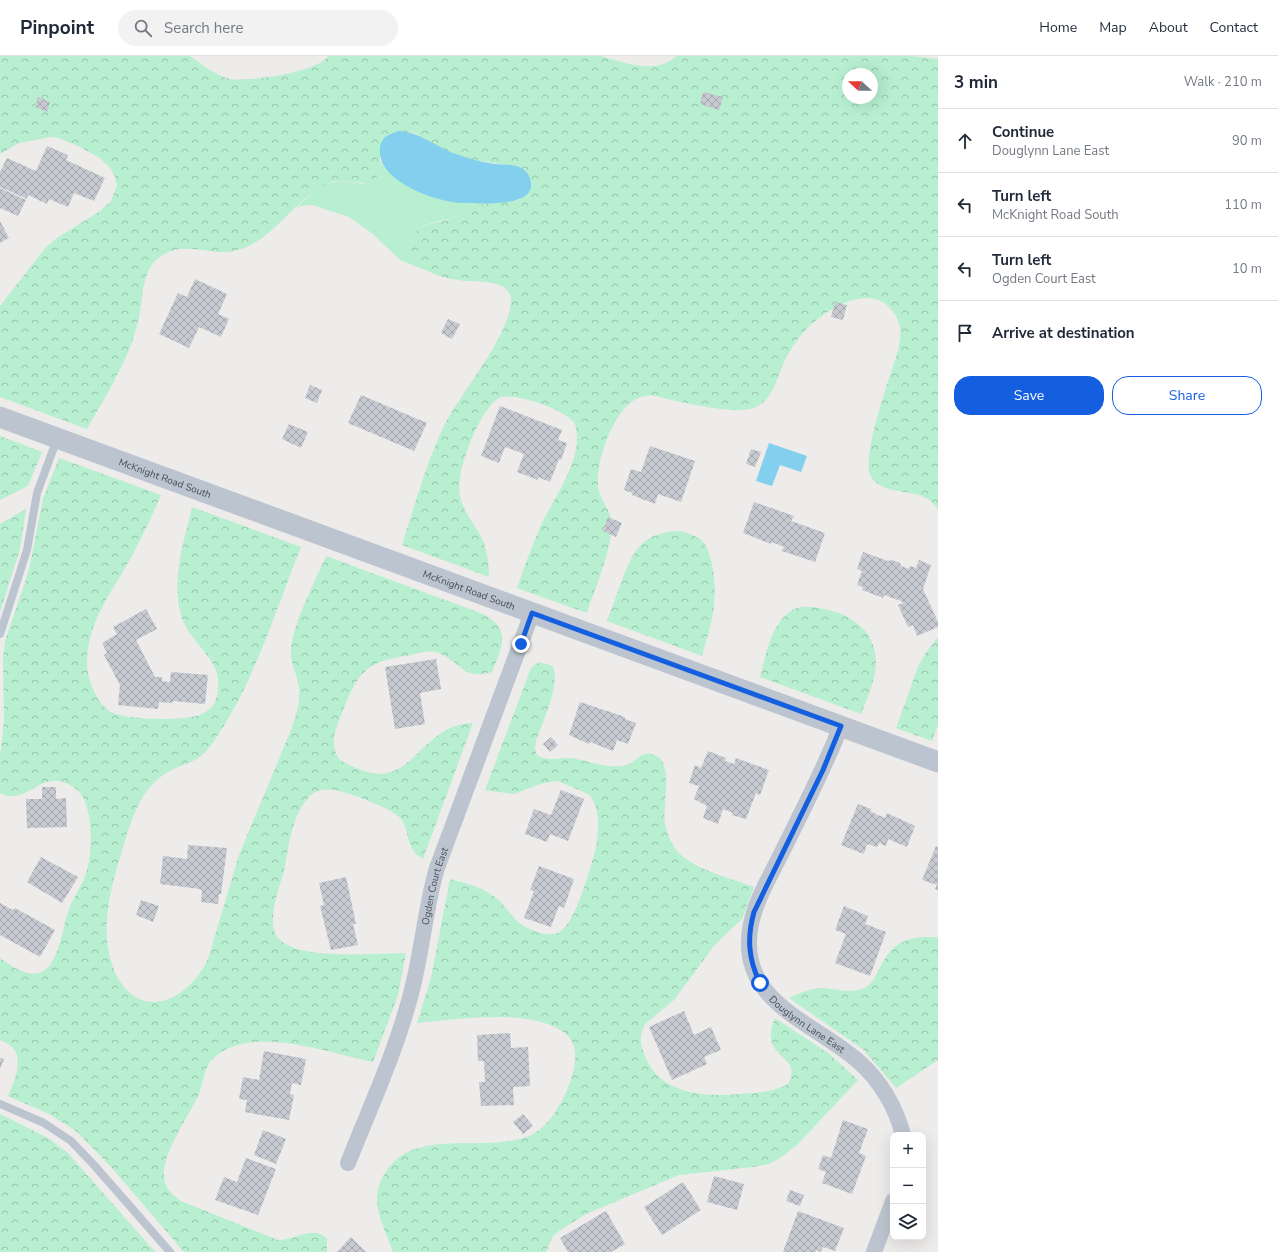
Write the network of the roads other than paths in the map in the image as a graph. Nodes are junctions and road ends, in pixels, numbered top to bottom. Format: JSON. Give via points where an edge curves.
{"nodes":[{"id":1,"x":0,"y":417,"type":"edge"},
{"id":2,"x":57,"y":438,"type":"junction"},
{"id":3,"x":532,"y":613,"type":"junction"},
{"id":4,"x":0,"y":634,"type":"edge"},
{"id":5,"x":841,"y":726,"type":"junction"},
{"id":6,"x":938,"y":762,"type":"edge"},
{"id":7,"x":0,"y":1104,"type":"edge"},
{"id":8,"x":902,"y":1132,"type":"edge"},
{"id":9,"x":348,"y":1163,"type":"dead end"},
{"id":10,"x":892,"y":1204,"type":"edge"},
{"id":11,"x":170,"y":1252,"type":"edge"},
{"id":12,"x":874,"y":1252,"type":"edge"}],
"edges":[{"from":1,"to":2,"type":"street","name":"McKnight Road South"},
{"from":2,"to":3,"type":"street","name":"McKnight Road South"},
{"from":2,"to":4,"type":"lane","via":[[37,493],[27,550]]},
{"from":3,"to":5,"type":"street","name":"McKnight Road South"},
{"from":3,"to":9,"type":"street","name":"Ogden Court East","via":[[437,868],[409,1003]]},
{"from":5,"to":6,"type":"street","name":"McKnight Road South"},
{"from":5,"to":8,"type":"street","name":"Douglynn Lane East","via":[[823,770],[759,900],[749,934],[750,955],[756,975],[770,997],[787,1012],[849,1053],[870,1073],[889,1098]]},
{"from":7,"to":11,"type":"lane","via":[[44,1123],[71,1141]]},
{"from":10,"to":12,"type":"street"}]}
